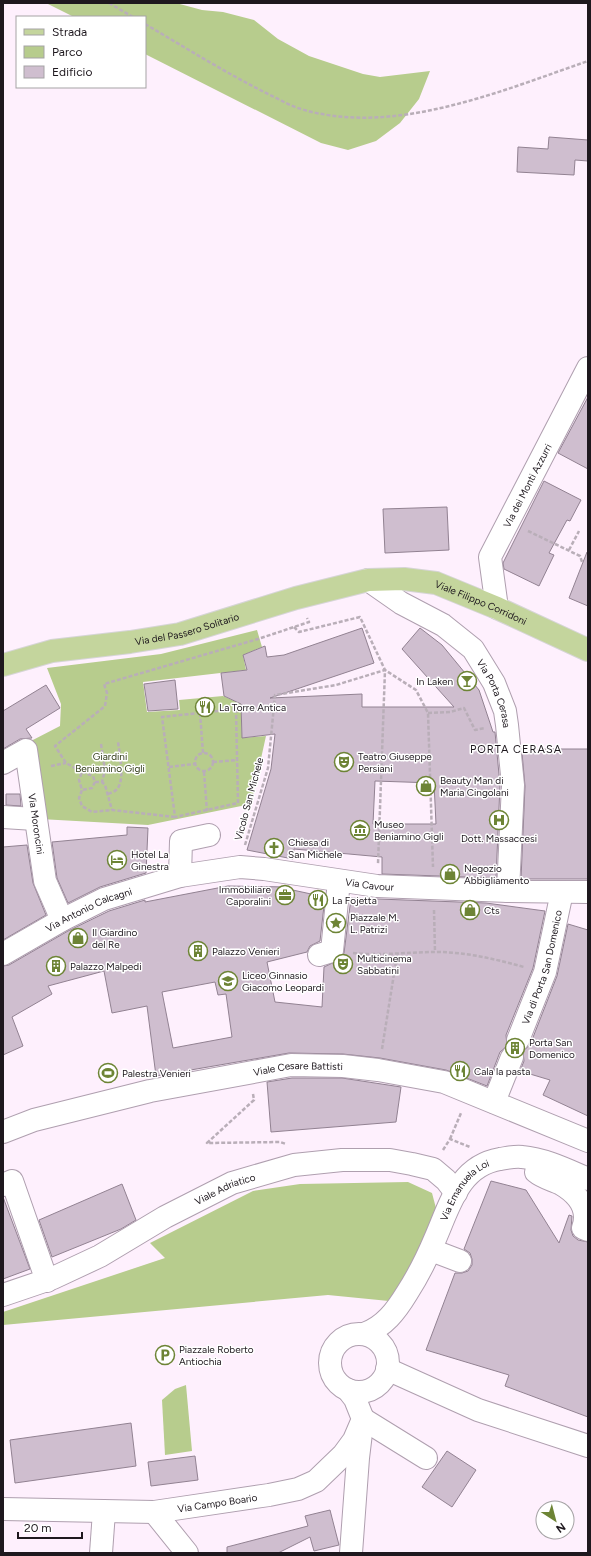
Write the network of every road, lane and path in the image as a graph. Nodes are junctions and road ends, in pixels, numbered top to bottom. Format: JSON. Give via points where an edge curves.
{"nodes":[{"id":1,"x":109,"y":3,"type":"edge"},
{"id":2,"x":131,"y":16,"type":"edge"},
{"id":3,"x":146,"y":25,"type":"edge"},
{"id":4,"x":588,"y":61,"type":"edge"},
{"id":5,"x":588,"y":368,"type":"edge"},
{"id":6,"x":582,"y":393,"type":"edge"},
{"id":7,"x":507,"y":521,"type":"junction"},
{"id":8,"x":579,"y":531,"type":"dead end"},
{"id":9,"x":569,"y":550,"type":"junction"},
{"id":10,"x":582,"y":562,"type":"dead end"},
{"id":11,"x":368,"y":580,"type":"junction"},
{"id":12,"x":497,"y":608,"type":"junction"},
{"id":13,"x":588,"y":650,"type":"edge"},
{"id":14,"x":3,"y":665,"type":"edge"},
{"id":15,"x":385,"y":670,"type":"junction"},
{"id":16,"x":200,"y":713,"type":"junction"},
{"id":17,"x":428,"y":713,"type":"junction"},
{"id":18,"x":475,"y":730,"type":"dead end"},
{"id":19,"x":118,"y":741,"type":"dead end"},
{"id":20,"x":101,"y":744,"type":"dead end"},
{"id":21,"x":203,"y":753,"type":"junction"},
{"id":22,"x":237,"y":760,"type":"junction"},
{"id":23,"x":213,"y":762,"type":"junction"},
{"id":24,"x":3,"y":763,"type":"edge"},
{"id":25,"x":194,"y":764,"type":"junction"},
{"id":26,"x":169,"y":768,"type":"junction"},
{"id":27,"x":82,"y":772,"type":"junction"},
{"id":28,"x":204,"y":772,"type":"junction"},
{"id":29,"x":95,"y":782,"type":"junction"},
{"id":30,"x":102,"y":782,"type":"junction"},
{"id":31,"x":82,"y":790,"type":"junction"},
{"id":32,"x":108,"y":794,"type":"junction"},
{"id":33,"x":112,"y":810,"type":"junction"},
{"id":34,"x":206,"y":810,"type":"junction"},
{"id":35,"x":3,"y":817,"type":"edge"},
{"id":36,"x":175,"y":817,"type":"junction"},
{"id":37,"x":35,"y":819,"type":"junction"},
{"id":38,"x":208,"y":835,"type":"joint"},
{"id":39,"x":240,"y":867,"type":"junction"},
{"id":40,"x":180,"y":876,"type":"junction"},
{"id":41,"x":339,"y":881,"type":"junction"},
{"id":42,"x":377,"y":886,"type":"junction"},
{"id":43,"x":434,"y":888,"type":"junction"},
{"id":44,"x":508,"y":891,"type":"junction"},
{"id":45,"x":562,"y":892,"type":"junction"},
{"id":46,"x":588,"y":892,"type":"edge"},
{"id":47,"x":62,"y":920,"type":"junction"},
{"id":48,"x":435,"y":952,"type":"junction"},
{"id":49,"x":326,"y":953,"type":"joint"},
{"id":50,"x":3,"y":954,"type":"edge"},
{"id":51,"x":397,"y":955,"type":"junction"},
{"id":52,"x":544,"y":972,"type":"junction"},
{"id":53,"x":378,"y":1070,"type":"junction"},
{"id":54,"x":248,"y":1073,"type":"junction"},
{"id":55,"x":494,"y":1102,"type":"junction"},
{"id":56,"x":459,"y":1118,"type":"dead end"},
{"id":57,"x":3,"y":1132,"type":"edge"},
{"id":58,"x":450,"y":1139,"type":"dead end"},
{"id":59,"x":588,"y":1141,"type":"edge"},
{"id":60,"x":521,"y":1157,"type":"junction"},
{"id":61,"x":294,"y":1165,"type":"junction"},
{"id":62,"x":588,"y":1179,"type":"edge"},
{"id":63,"x":3,"y":1185,"type":"edge"},
{"id":64,"x":456,"y":1193,"type":"junction"},
{"id":65,"x":588,"y":1230,"type":"edge"},
{"id":66,"x":431,"y":1250,"type":"junction"},
{"id":67,"x":460,"y":1261,"type":"dead end"},
{"id":68,"x":47,"y":1281,"type":"junction"},
{"id":69,"x":3,"y":1295,"type":"edge"},
{"id":70,"x":394,"y":1313,"type":"junction"},
{"id":71,"x":364,"y":1334,"type":"junction"},
{"id":72,"x":383,"y":1347,"type":"junction"},
{"id":73,"x":387,"y":1369,"type":"junction"},
{"id":74,"x":373,"y":1388,"type":"junction"},
{"id":75,"x":348,"y":1390,"type":"junction"},
{"id":76,"x":363,"y":1419,"type":"junction"},
{"id":77,"x":588,"y":1446,"type":"edge"},
{"id":78,"x":426,"y":1458,"type":"dead end"},
{"id":79,"x":3,"y":1510,"type":"edge"},
{"id":80,"x":104,"y":1512,"type":"junction"},
{"id":81,"x":154,"y":1512,"type":"junction"},
{"id":82,"x":101,"y":1553,"type":"edge"},
{"id":83,"x":186,"y":1553,"type":"edge"},
{"id":84,"x":351,"y":1553,"type":"edge"}],
"edges":[{"from":1,"to":2,"type":"path"},
{"from":3,"to":4,"type":"path","via":[[253,86],[300,109],[338,117],[391,118],[437,109],[513,87]]},
{"from":5,"to":6,"type":"street","name":"Via dei Monti Azzurri"},
{"from":6,"to":7,"type":"street","name":"Via dei Monti Azzurri"},
{"from":7,"to":9,"type":"path"},
{"from":7,"to":12,"type":"street","name":"Via dei Monti Azzurri","via":[[490,557]]},
{"from":8,"to":9,"type":"path"},
{"from":9,"to":10,"type":"path","via":[[580,556]]},
{"from":11,"to":12,"type":"main road","name":"Viale Filippo Corridoni","via":[[404,579],[436,583]]},
{"from":11,"to":14,"type":"main road","name":"Via del Passero Solitario","via":[[296,598],[180,634],[52,651]]},
{"from":11,"to":44,"type":"street","name":"Via Porta Cerasa","via":[[401,603],[443,625],[473,649],[494,683],[505,711],[513,785]]},
{"from":12,"to":13,"type":"main road","name":"Viale Filippo Corridoni"},
{"from":15,"to":17,"type":"path","via":[[416,690]]},
{"from":15,"to":27,"type":"path","via":[[360,617],[299,632],[294,626],[104,684],[107,693],[105,706],[55,746],[66,763]]},
{"from":15,"to":39,"type":"path","name":"Vicolo San Michele","via":[[336,685],[275,695],[268,768]]},
{"from":15,"to":42,"type":"path"},
{"from":16,"to":21,"type":"path"},
{"from":16,"to":22,"type":"path","via":[[236,709]]},
{"from":16,"to":26,"type":"path","via":[[162,718]]},
{"from":17,"to":18,"type":"path","via":[[450,712],[464,708]]},
{"from":17,"to":43,"type":"path"},
{"from":19,"to":32,"type":"path","via":[[121,784],[117,790]]},
{"from":20,"to":30,"type":"path","via":[[105,770]]},
{"from":21,"to":23,"type":"path","via":[[209,754]]},
{"from":21,"to":25,"type":"path","via":[[197,755]]},
{"from":22,"to":23,"type":"path"},
{"from":22,"to":34,"type":"path","via":[[238,803]]},
{"from":23,"to":28,"type":"path","via":[[209,770]]},
{"from":24,"to":37,"type":"street","name":"Via Moroncini","via":[[26,750]]},
{"from":25,"to":26,"type":"path"},
{"from":25,"to":28,"type":"path","via":[[198,770]]},
{"from":26,"to":36,"type":"path"},
{"from":27,"to":29,"type":"path","via":[[93,776]]},
{"from":27,"to":31,"type":"path","via":[[79,780]]},
{"from":28,"to":34,"type":"path"},
{"from":29,"to":30,"type":"path"},
{"from":29,"to":31,"type":"path","via":[[92,788]]},
{"from":30,"to":32,"type":"path"},
{"from":31,"to":33,"type":"path","via":[[79,798],[82,806],[92,812]]},
{"from":32,"to":33,"type":"path"},
{"from":33,"to":36,"type":"path"},
{"from":34,"to":36,"type":"path"},
{"from":34,"to":38,"type":"path"},
{"from":35,"to":37,"type":"street"},
{"from":37,"to":47,"type":"street","name":"Via Moroncini","via":[[45,881]]},
{"from":38,"to":40,"type":"street","via":[[181,841]]},
{"from":39,"to":40,"type":"street","name":"Via Cavour"},
{"from":39,"to":41,"type":"street","name":"Via Cavour"},
{"from":40,"to":47,"type":"street","name":"Via Antonio Calcagni","via":[[104,899]]},
{"from":41,"to":42,"type":"street","name":"Via Cavour"},
{"from":41,"to":49,"type":"street"},
{"from":42,"to":43,"type":"street","name":"Via Cavour"},
{"from":43,"to":44,"type":"street","name":"Via Cavour"},
{"from":43,"to":48,"type":"path"},
{"from":44,"to":45,"type":"street","name":"Via Cavour"},
{"from":45,"to":46,"type":"street","name":"Via Cavour"},
{"from":45,"to":52,"type":"street","name":"Via di Porta San Domenico"},
{"from":47,"to":50,"type":"street","name":"Via Antonio Calcagni"},
{"from":48,"to":51,"type":"path"},
{"from":48,"to":52,"type":"path","via":[[465,954]]},
{"from":49,"to":51,"type":"path"},
{"from":51,"to":53,"type":"path"},
{"from":52,"to":55,"type":"street","name":"Via di Porta San Domenico"},
{"from":53,"to":54,"type":"street","name":"Viale Cesare Battisti","via":[[291,1065]]},
{"from":53,"to":55,"type":"street","name":"Viale Cesare Battisti","via":[[444,1082]]},
{"from":54,"to":57,"type":"street","name":"Viale Cesare Battisti","via":[[150,1091],[34,1120]]},
{"from":54,"to":61,"type":"path","via":[[254,1100],[207,1143],[280,1142],[293,1147]]},
{"from":55,"to":59,"type":"street","name":"Viale Cesare Battisti"},
{"from":56,"to":58,"type":"path"},
{"from":60,"to":62,"type":"street","name":"Via Emanuela Loi","via":[[544,1161]]},
{"from":60,"to":64,"type":"street","name":"Via Emanuela Loi","via":[[487,1162],[475,1168],[463,1180]]},
{"from":60,"to":65,"type":"street","via":[[537,1173],[574,1193],[583,1205],[586,1218],[583,1228]]},
{"from":61,"to":64,"type":"street","name":"Viale Adriatico","via":[[342,1160],[390,1160],[433,1169]]},
{"from":61,"to":68,"type":"street","name":"Viale Adriatico","via":[[232,1183],[165,1217],[100,1256]]},
{"from":63,"to":68,"type":"street","via":[[12,1181]]},
{"from":64,"to":66,"type":"street","name":"Via Emanuela Loi"},
{"from":66,"to":67,"type":"street"},
{"from":66,"to":70,"type":"street","name":"Via Emanuela Loi"},
{"from":68,"to":69,"type":"street","name":"Viale Adriatico"},
{"from":70,"to":71,"type":"street","name":"Via Emanuela Loi","via":[[372,1331]]},
{"from":70,"to":72,"type":"street","name":"Via Emanuela Loi","via":[[386,1330]]},
{"from":71,"to":72,"type":"street"},
{"from":71,"to":75,"type":"street","via":[[356,1334],[341,1340],[332,1354],[330,1362],[334,1378]]},
{"from":72,"to":73,"type":"street"},
{"from":73,"to":74,"type":"street"},
{"from":73,"to":77,"type":"street","via":[[478,1410]]},
{"from":74,"to":75,"type":"street"},
{"from":74,"to":76,"type":"street"},
{"from":75,"to":76,"type":"street","via":[[355,1399]]},
{"from":76,"to":78,"type":"street"},
{"from":76,"to":81,"type":"street","name":"Via Campo Boario","via":[[354,1440],[343,1455],[316,1481],[298,1489],[269,1495]]},
{"from":76,"to":84,"type":"street"},
{"from":79,"to":80,"type":"street","name":"Via Campo Boario"},
{"from":80,"to":81,"type":"street","name":"Via Campo Boario"},
{"from":80,"to":82,"type":"street"},
{"from":81,"to":83,"type":"street"}]}
